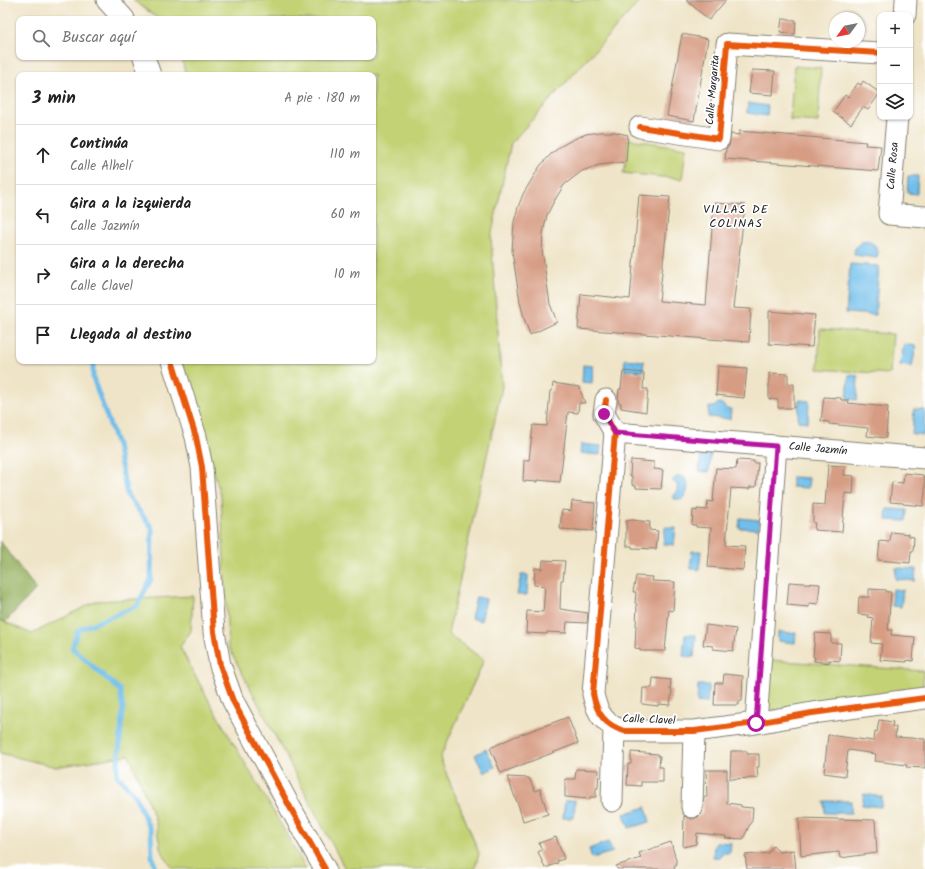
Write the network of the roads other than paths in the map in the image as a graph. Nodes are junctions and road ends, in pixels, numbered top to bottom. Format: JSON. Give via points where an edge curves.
{"nodes":[{"id":1,"x":107,"y":0,"type":"edge"},
{"id":2,"x":906,"y":0,"type":"edge"},
{"id":3,"x":905,"y":12,"type":"edge"},
{"id":4,"x":121,"y":16,"type":"edge"},
{"id":5,"x":877,"y":53,"type":"edge"},
{"id":6,"x":145,"y":60,"type":"edge"},
{"id":7,"x":149,"y":72,"type":"edge"},
{"id":8,"x":897,"y":120,"type":"edge"},
{"id":9,"x":640,"y":127,"type":"dead end"},
{"id":10,"x":925,"y":217,"type":"edge"},
{"id":11,"x":173,"y":364,"type":"edge"},
{"id":12,"x":606,"y":400,"type":"dead end"},
{"id":13,"x":615,"y":433,"type":"junction"},
{"id":14,"x":776,"y":446,"type":"junction"},
{"id":15,"x":925,"y":458,"type":"edge"},
{"id":16,"x":925,"y":698,"type":"edge"},
{"id":17,"x":756,"y":723,"type":"junction"},
{"id":18,"x":614,"y":728,"type":"junction"},
{"id":19,"x":694,"y":731,"type":"junction"},
{"id":20,"x":612,"y":801,"type":"dead end"},
{"id":21,"x":692,"y":807,"type":"dead end"},
{"id":22,"x":325,"y":869,"type":"edge"}],
"edges":[{"from":1,"to":4,"type":"street"},
{"from":2,"to":3,"type":"street"},
{"from":5,"to":9,"type":"street","name":"Calle Margarita","via":[[727,44],[719,139]]},
{"from":6,"to":7,"type":"street"},
{"from":8,"to":10,"type":"street","name":"Calle Rosa","via":[[889,214]]},
{"from":11,"to":22,"type":"street","via":[[196,436],[202,467],[214,632],[220,665],[233,701]]},
{"from":12,"to":13,"type":"street","via":[[604,414]]},
{"from":13,"to":14,"type":"street","name":"Calle Jazmín"},
{"from":13,"to":18,"type":"street","name":"Calle Clavel","via":[[593,694],[595,706]]},
{"from":14,"to":15,"type":"street","name":"Calle Jazmín"},
{"from":14,"to":17,"type":"street"},
{"from":16,"to":17,"type":"street","name":"Calle Clavel"},
{"from":17,"to":19,"type":"street","name":"Calle Clavel"},
{"from":18,"to":19,"type":"street","name":"Calle Clavel","via":[[624,731]]},
{"from":18,"to":20,"type":"street","name":"Calle Clavel"},
{"from":19,"to":21,"type":"street"}]}
